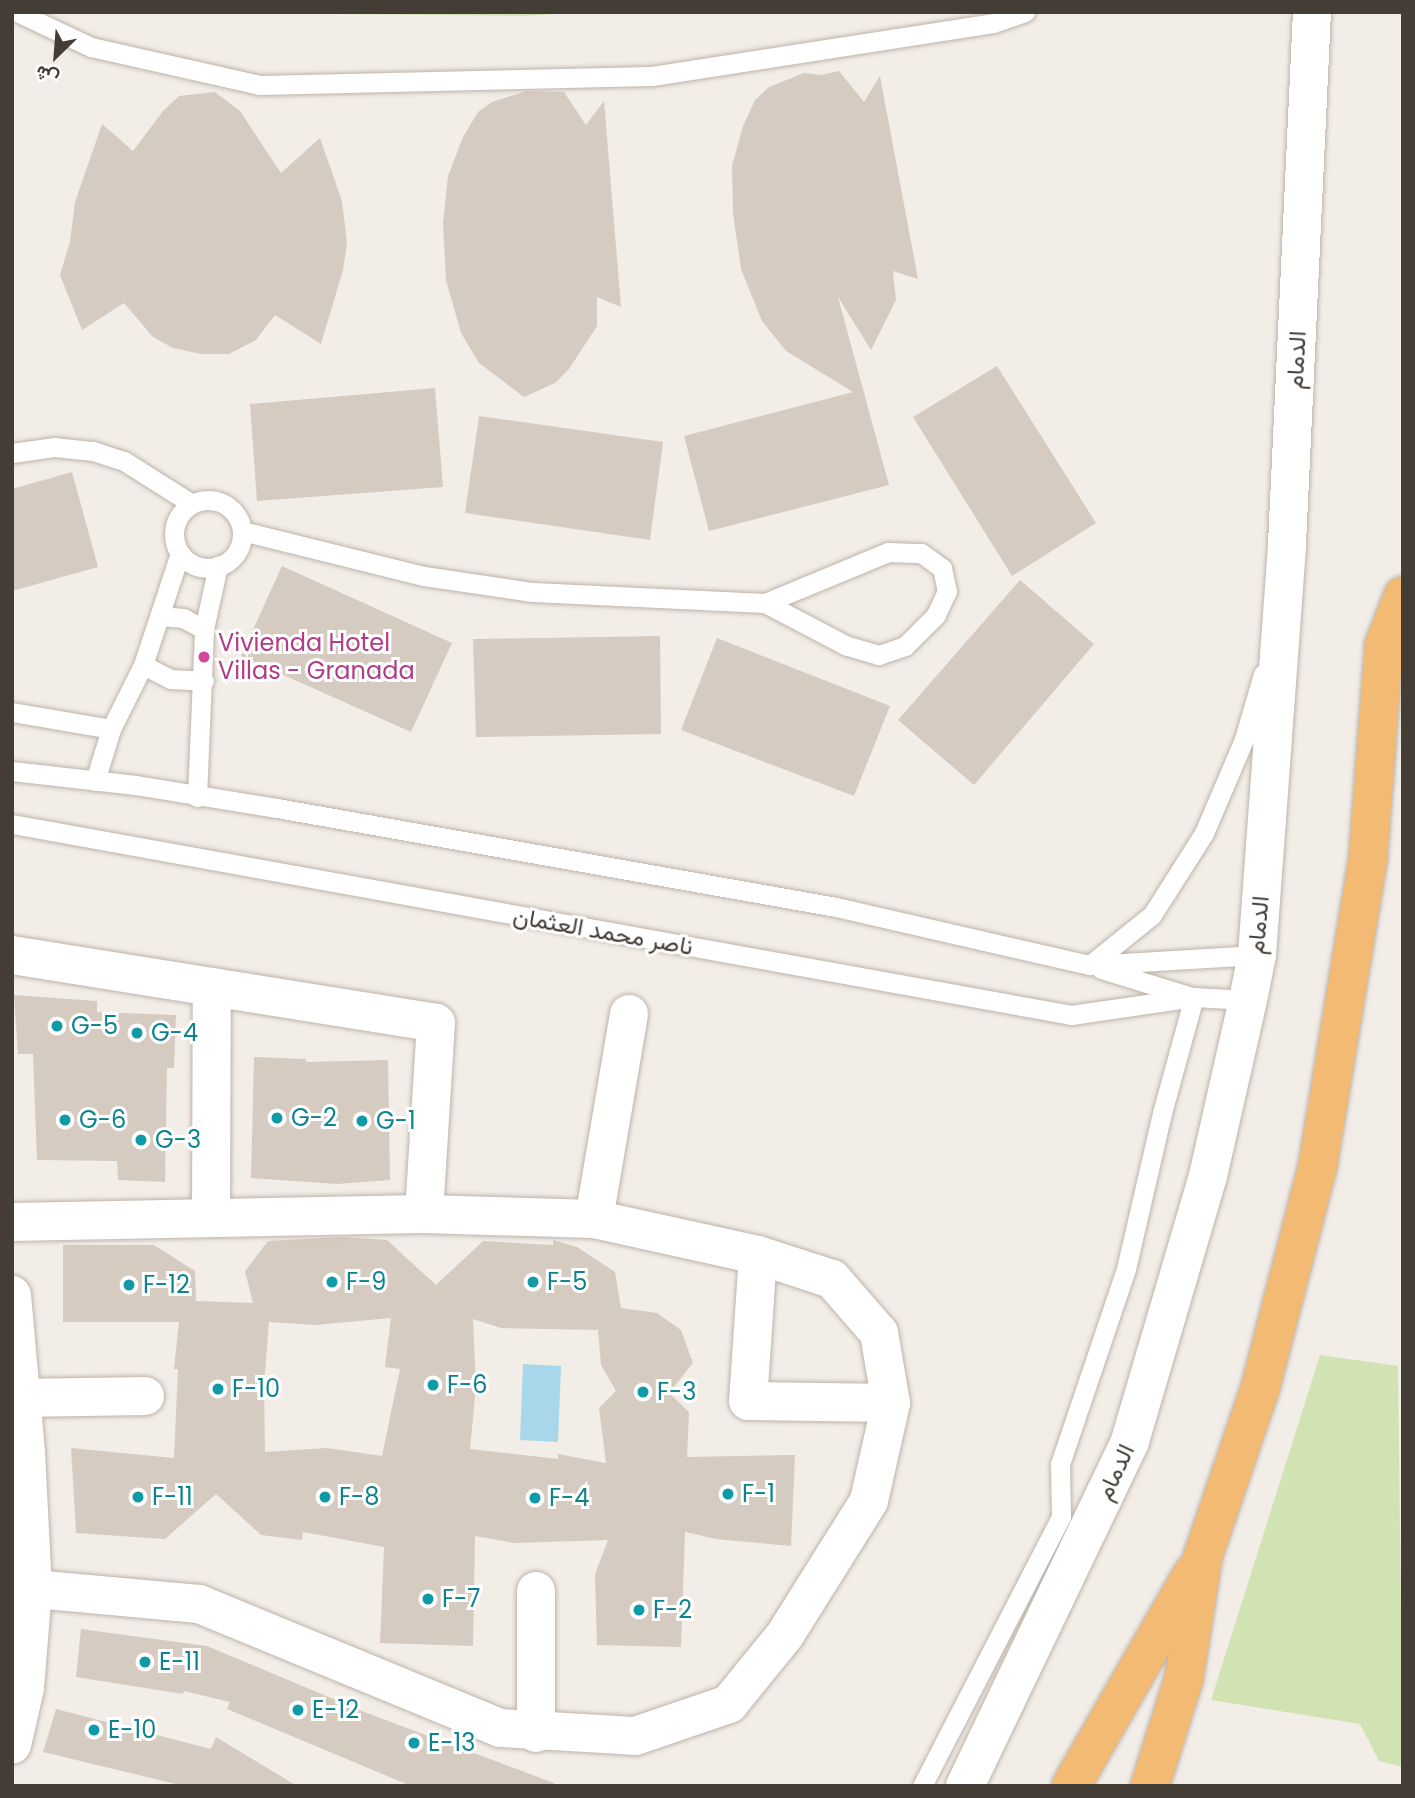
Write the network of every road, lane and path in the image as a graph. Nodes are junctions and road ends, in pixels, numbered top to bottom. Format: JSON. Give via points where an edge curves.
{"nodes":[{"id":1,"x":18,"y":12,"type":"edge"},
{"id":2,"x":1025,"y":12,"type":"edge"},
{"id":3,"x":1312,"y":12,"type":"edge"},
{"id":4,"x":12,"y":453,"type":"edge"},
{"id":5,"x":192,"y":504,"type":"junction"},
{"id":6,"x":242,"y":531,"type":"junction"},
{"id":7,"x":180,"y":552,"type":"junction"},
{"id":8,"x":218,"y":566,"type":"junction"},
{"id":9,"x":1403,"y":596,"type":"edge"},
{"id":10,"x":765,"y":603,"type":"junction"},
{"id":11,"x":160,"y":616,"type":"junction"},
{"id":12,"x":1280,"y":620,"type":"junction"},
{"id":13,"x":204,"y":629,"type":"junction"},
{"id":14,"x":143,"y":665,"type":"junction"},
{"id":15,"x":204,"y":681,"type":"junction"},
{"id":16,"x":12,"y":712,"type":"edge"},
{"id":17,"x":111,"y":729,"type":"junction"},
{"id":18,"x":12,"y":771,"type":"edge"},
{"id":19,"x":95,"y":781,"type":"junction"},
{"id":20,"x":197,"y":797,"type":"junction"},
{"id":21,"x":12,"y":824,"type":"edge"},
{"id":22,"x":12,"y":955,"type":"edge"},
{"id":23,"x":1257,"y":955,"type":"junction"},
{"id":24,"x":1090,"y":965,"type":"junction"},
{"id":25,"x":212,"y":987,"type":"junction"},
{"id":26,"x":1194,"y":997,"type":"junction"},
{"id":27,"x":1248,"y":1000,"type":"junction"},
{"id":28,"x":629,"y":1014,"type":"dead end"},
{"id":29,"x":424,"y":1214,"type":"junction"},
{"id":30,"x":211,"y":1218,"type":"junction"},
{"id":31,"x":594,"y":1219,"type":"junction"},
{"id":32,"x":12,"y":1222,"type":"edge"},
{"id":33,"x":758,"y":1255,"type":"junction"},
{"id":34,"x":12,"y":1295,"type":"edge"},
{"id":35,"x":145,"y":1396,"type":"dead end"},
{"id":36,"x":21,"y":1398,"type":"junction"},
{"id":37,"x":891,"y":1403,"type":"junction"},
{"id":38,"x":19,"y":1450,"type":"edge"},
{"id":39,"x":1203,"y":1556,"type":"junction"},
{"id":40,"x":33,"y":1589,"type":"junction"},
{"id":41,"x":536,"y":1591,"type":"dead end"},
{"id":42,"x":536,"y":1733,"type":"junction"},
{"id":43,"x":12,"y":1745,"type":"edge"},
{"id":44,"x":922,"y":1786,"type":"edge"},
{"id":45,"x":965,"y":1786,"type":"edge"},
{"id":46,"x":1071,"y":1786,"type":"edge"},
{"id":47,"x":1150,"y":1786,"type":"edge"}],
"edges":[{"from":1,"to":2,"type":"lane","via":[[91,47],[259,85],[652,76],[993,23]]},
{"from":3,"to":12,"type":"street","name":"الدمام"},
{"from":4,"to":5,"type":"lane","via":[[54,447],[93,451],[124,461]]},
{"from":5,"to":6,"type":"lane","via":[[202,500],[224,504],[239,520]]},
{"from":5,"to":7,"type":"lane","via":[[177,520],[175,542]]},
{"from":6,"to":8,"type":"lane","via":[[236,553]]},
{"from":6,"to":10,"type":"lane","via":[[424,576],[533,592]]},
{"from":7,"to":8,"type":"lane","via":[[197,566]]},
{"from":7,"to":11,"type":"lane"},
{"from":8,"to":13,"type":"lane"},
{"from":9,"to":39,"type":"highway","via":[[1384,645],[1368,858],[1318,1164],[1260,1389]]},
{"from":10,"to":10,"type":"lane","via":[[888,551],[921,553],[942,568],[947,590],[936,615],[905,646],[879,655],[847,646]]},
{"from":11,"to":13,"type":"lane","via":[[183,618]]},
{"from":11,"to":14,"type":"lane"},
{"from":12,"to":23,"type":"street","name":"الدمام"},
{"from":12,"to":24,"type":"lane","via":[[1244,739],[1204,833],[1152,915]]},
{"from":13,"to":15,"type":"lane"},
{"from":14,"to":15,"type":"lane","via":[[170,679]]},
{"from":14,"to":17,"type":"lane"},
{"from":15,"to":20,"type":"lane"},
{"from":16,"to":17,"type":"lane"},
{"from":17,"to":19,"type":"lane"},
{"from":18,"to":19,"type":"lane"},
{"from":19,"to":20,"type":"lane"},
{"from":20,"to":24,"type":"lane","via":[[836,907]]},
{"from":21,"to":26,"type":"lane","name":"ناصر محمد العثمان","via":[[1071,1015]]},
{"from":22,"to":25,"type":"street"},
{"from":23,"to":24,"type":"lane"},
{"from":23,"to":27,"type":"street","name":"الدمام"},
{"from":24,"to":26,"type":"lane"},
{"from":25,"to":29,"type":"street","via":[[436,1023]]},
{"from":25,"to":30,"type":"street"},
{"from":26,"to":27,"type":"lane"},
{"from":26,"to":44,"type":"lane","name":"الدمام","via":[[1126,1269],[1060,1464],[1061,1517]]},
{"from":27,"to":45,"type":"street","name":"الدمام","via":[[1208,1176],[1130,1441]]},
{"from":28,"to":31,"type":"street"},
{"from":29,"to":30,"type":"street"},
{"from":29,"to":31,"type":"street"},
{"from":30,"to":32,"type":"street"},
{"from":31,"to":33,"type":"street"},
{"from":33,"to":37,"type":"street","via":[[832,1279],[879,1333]]},
{"from":33,"to":37,"type":"street","via":[[748,1401]]},
{"from":34,"to":36,"type":"street"},
{"from":35,"to":36,"type":"street"},
{"from":36,"to":38,"type":"street"},
{"from":37,"to":42,"type":"street","via":[[869,1501],[785,1635],[729,1704],[635,1736]]},
{"from":38,"to":40,"type":"street"},
{"from":39,"to":46,"type":"highway"},
{"from":39,"to":47,"type":"highway","via":[[1184,1678]]},
{"from":40,"to":42,"type":"street","via":[[199,1604],[500,1728]]},
{"from":40,"to":43,"type":"street","via":[[25,1688]]},
{"from":41,"to":42,"type":"street"}]}
